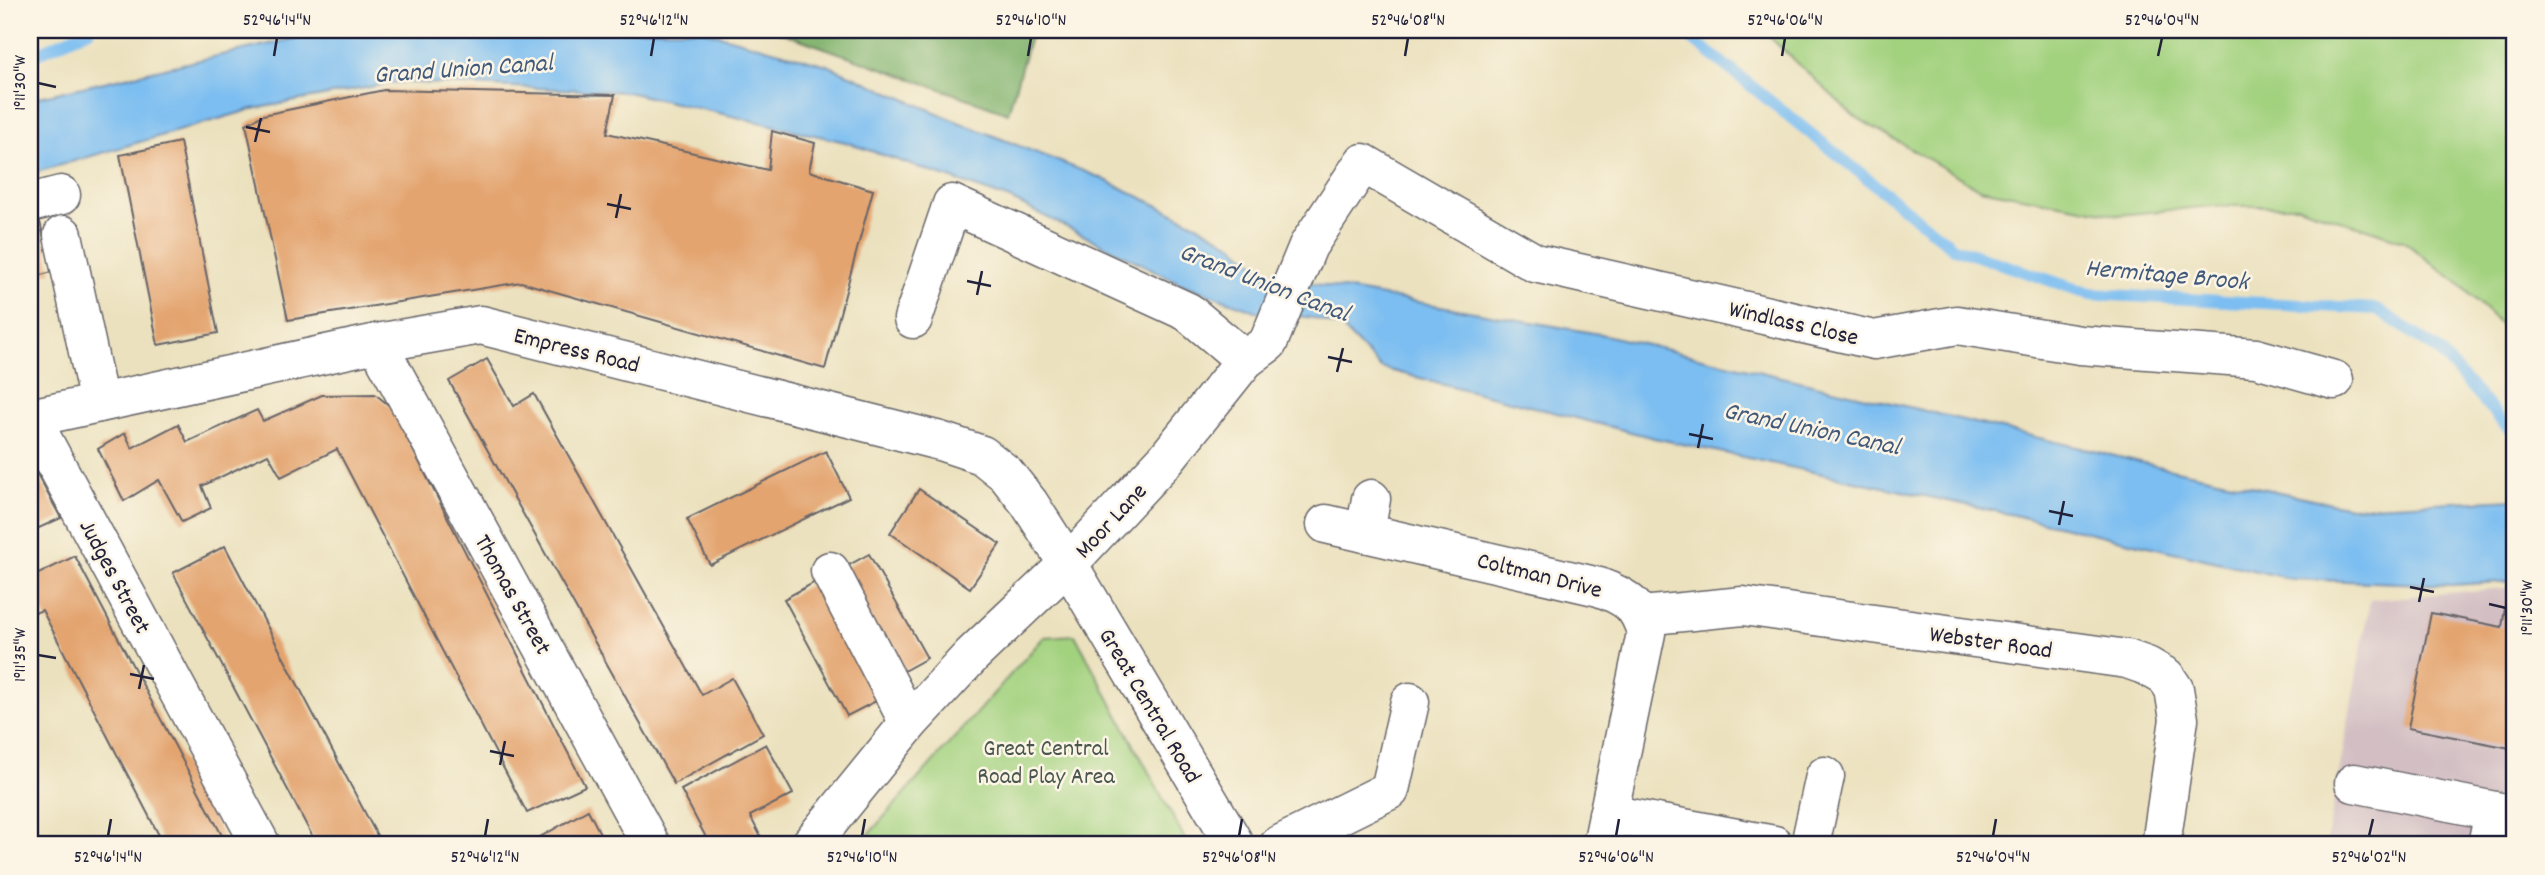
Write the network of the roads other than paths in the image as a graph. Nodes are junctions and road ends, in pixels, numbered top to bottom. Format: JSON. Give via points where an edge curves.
{"nodes":[{"id":1,"x":1363,"y":163,"type":"joint"},
{"id":2,"x":63,"y":234,"type":"dead end"},
{"id":3,"x":913,"y":318,"type":"dead end"},
{"id":4,"x":377,"y":342,"type":"junction"},
{"id":5,"x":1257,"y":352,"type":"junction"},
{"id":6,"x":2334,"y":380,"type":"dead end"},
{"id":7,"x":99,"y":403,"type":"junction"},
{"id":8,"x":30,"y":418,"type":"edge"},
{"id":9,"x":1326,"y":524,"type":"dead end"},
{"id":10,"x":1068,"y":564,"type":"junction"},
{"id":11,"x":830,"y":571,"type":"dead end"},
{"id":12,"x":1642,"y":616,"type":"junction"},
{"id":13,"x":1410,"y":702,"type":"dead end"},
{"id":14,"x":909,"y":723,"type":"junction"},
{"id":15,"x":1825,"y":776,"type":"dead end"},
{"id":16,"x":2354,"y":783,"type":"dead end"},
{"id":17,"x":2499,"y":824,"type":"edge"},
{"id":18,"x":1605,"y":830,"type":"edge"},
{"id":19,"x":261,"y":845,"type":"edge"},
{"id":20,"x":651,"y":845,"type":"edge"},
{"id":21,"x":810,"y":845,"type":"edge"},
{"id":22,"x":1235,"y":845,"type":"edge"},
{"id":23,"x":1279,"y":845,"type":"edge"},
{"id":24,"x":1774,"y":845,"type":"edge"},
{"id":25,"x":1810,"y":845,"type":"edge"},
{"id":26,"x":2161,"y":845,"type":"edge"}],
"edges":[{"from":1,"to":5,"type":"street","name":"Moor Lane","via":[[1308,246]]},
{"from":1,"to":6,"type":"street","name":"Windlass Close","via":[[1535,263],[1874,340],[1956,325],[2080,345],[2256,358]]},
{"from":2,"to":7,"type":"street"},
{"from":3,"to":5,"type":"street","via":[[952,204],[1188,313]]},
{"from":4,"to":7,"type":"street","name":"Empress Road"},
{"from":4,"to":10,"type":"street","name":"Empress Road","via":[[481,325],[940,441],[982,455],[1006,474]]},
{"from":4,"to":20,"type":"street","name":"Thomas Street"},
{"from":5,"to":10,"type":"street","name":"Moor Lane"},
{"from":7,"to":8,"type":"street","name":"Empress Road"},
{"from":8,"to":19,"type":"street","name":"Judges Street"},
{"from":9,"to":12,"type":"street","name":"Coltman Drive","via":[[1368,516],[1599,587],[1617,594]]},
{"from":10,"to":14,"type":"street","name":"Moor Lane","via":[[972,655]]},
{"from":10,"to":22,"type":"street","name":"Great Central Road"},
{"from":11,"to":14,"type":"street"},
{"from":12,"to":18,"type":"street","via":[[1646,633]]},
{"from":12,"to":26,"type":"street","name":"Webster Road","via":[[1743,606],[2127,659],[2147,666],[2166,677],[2174,689],[2179,719]]},
{"from":13,"to":23,"type":"street","via":[[1390,790]]},
{"from":14,"to":21,"type":"street","name":"Moor Lane"},
{"from":15,"to":25,"type":"street"},
{"from":16,"to":17,"type":"street"},
{"from":18,"to":24,"type":"street"}]}
